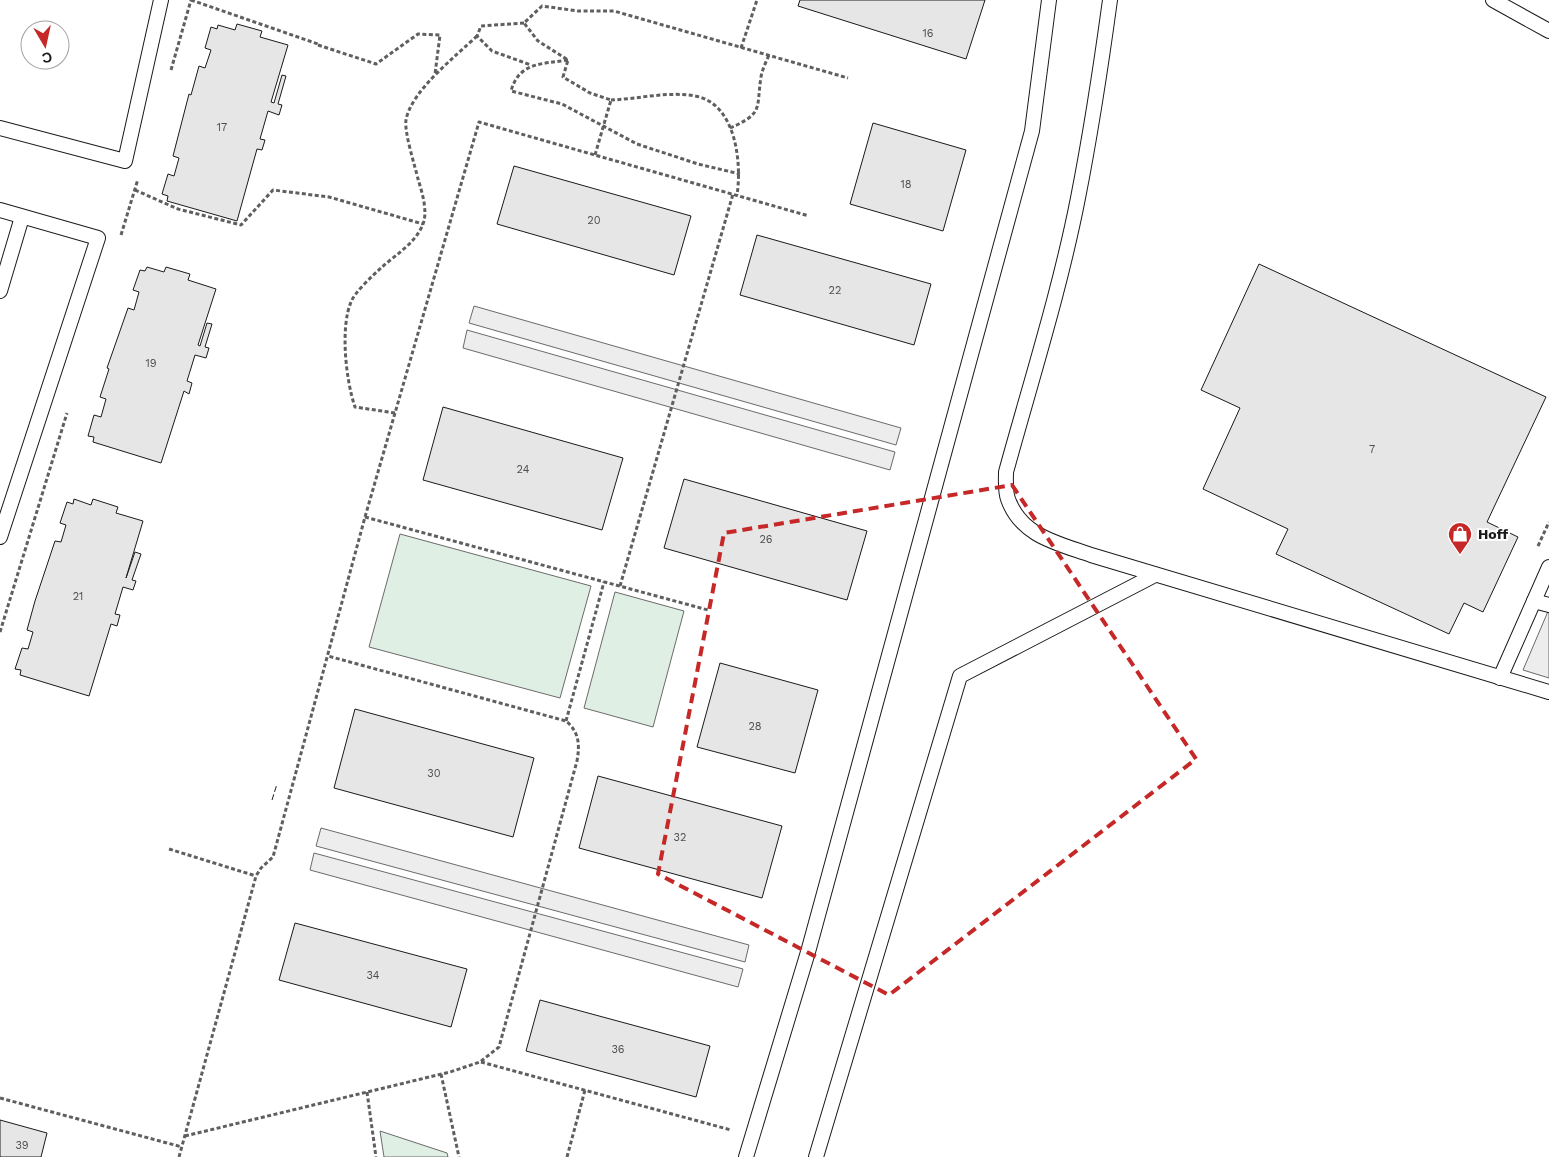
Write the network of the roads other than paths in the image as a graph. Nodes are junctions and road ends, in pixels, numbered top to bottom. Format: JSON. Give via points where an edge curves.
{"nodes":[{"id":1,"x":161,"y":0,"type":"edge"},
{"id":2,"x":1050,"y":0,"type":"edge"},
{"id":3,"x":1110,"y":0,"type":"edge"},
{"id":4,"x":1493,"y":0,"type":"edge"},
{"id":5,"x":1549,"y":31,"type":"edge"},
{"id":6,"x":0,"y":128,"type":"edge"},
{"id":7,"x":0,"y":210,"type":"edge"},
{"id":8,"x":22,"y":216,"type":"junction"},
{"id":9,"x":0,"y":291,"type":"edge"},
{"id":10,"x":0,"y":537,"type":"edge"},
{"id":11,"x":1549,"y":567,"type":"edge"},
{"id":12,"x":1155,"y":575,"type":"junction"},
{"id":13,"x":1534,"y":600,"type":"junction"},
{"id":14,"x":1549,"y":605,"type":"edge"},
{"id":15,"x":1500,"y":678,"type":"junction"},
{"id":16,"x":1549,"y":692,"type":"edge"},
{"id":17,"x":746,"y":1157,"type":"edge"},
{"id":18,"x":816,"y":1157,"type":"edge"}],
"edges":[{"from":1,"to":6,"type":"lane","via":[[125,161]]},
{"from":2,"to":17,"type":"lane","via":[[1032,132],[808,952]]},
{"from":3,"to":12,"type":"lane","via":[[1078,199],[1052,308],[1006,472],[1007,498],[1021,522],[1043,538]]},
{"from":4,"to":5,"type":"lane"},
{"from":7,"to":8,"type":"lane"},
{"from":8,"to":9,"type":"lane"},
{"from":8,"to":10,"type":"lane","via":[[98,238]]},
{"from":11,"to":13,"type":"lane"},
{"from":12,"to":15,"type":"lane"},
{"from":12,"to":18,"type":"lane","via":[[960,676]]},
{"from":13,"to":14,"type":"lane"},
{"from":13,"to":15,"type":"lane"},
{"from":15,"to":16,"type":"lane"}]}
